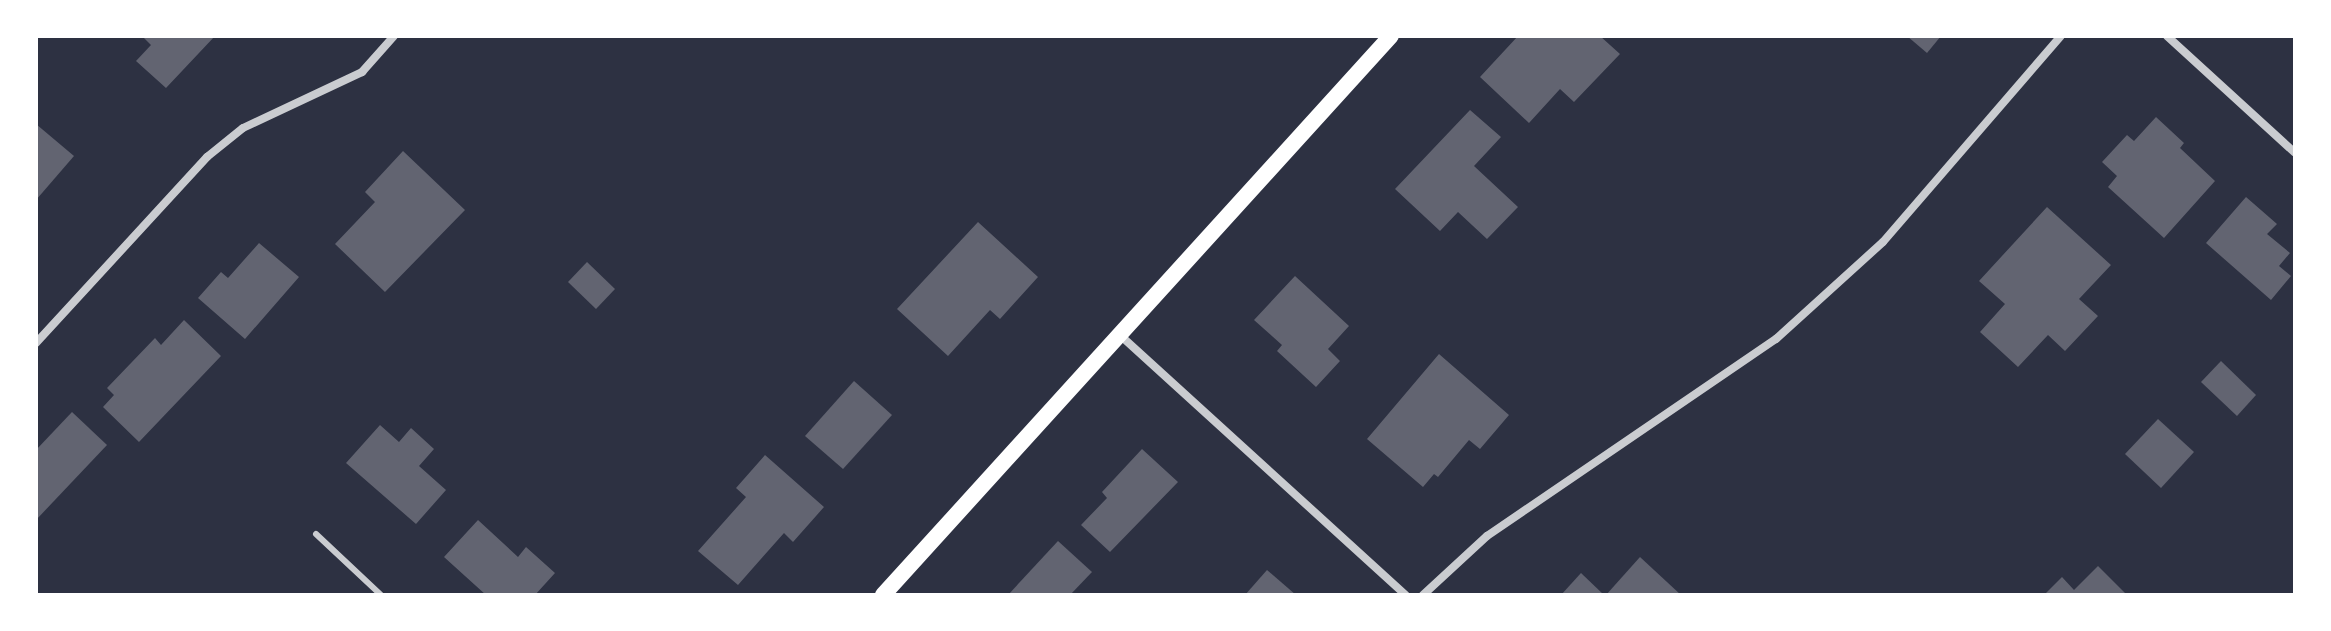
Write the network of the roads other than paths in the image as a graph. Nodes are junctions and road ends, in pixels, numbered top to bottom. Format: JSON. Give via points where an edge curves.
{"nodes":[{"id":1,"x":394,"y":36,"type":"edge"},
{"id":2,"x":1391,"y":36,"type":"edge"},
{"id":3,"x":2061,"y":36,"type":"edge"},
{"id":4,"x":2167,"y":36,"type":"edge"},
{"id":5,"x":2295,"y":153,"type":"edge"},
{"id":6,"x":1121,"y":336,"type":"junction"},
{"id":7,"x":36,"y":343,"type":"edge"},
{"id":8,"x":316,"y":534,"type":"dead end"},
{"id":9,"x":381,"y":595,"type":"edge"},
{"id":10,"x":883,"y":595,"type":"edge"},
{"id":11,"x":1406,"y":595,"type":"edge"},
{"id":12,"x":1423,"y":595,"type":"edge"}],
"edges":[{"from":1,"to":7,"type":"street","via":[[362,72],[243,128],[207,157]]},
{"from":2,"to":6,"type":"main road"},
{"from":3,"to":12,"type":"street","via":[[1883,242],[1776,339],[1487,536]]},
{"from":4,"to":5,"type":"street"},
{"from":6,"to":10,"type":"main road"},
{"from":6,"to":11,"type":"street"},
{"from":8,"to":9,"type":"lane"}]}
